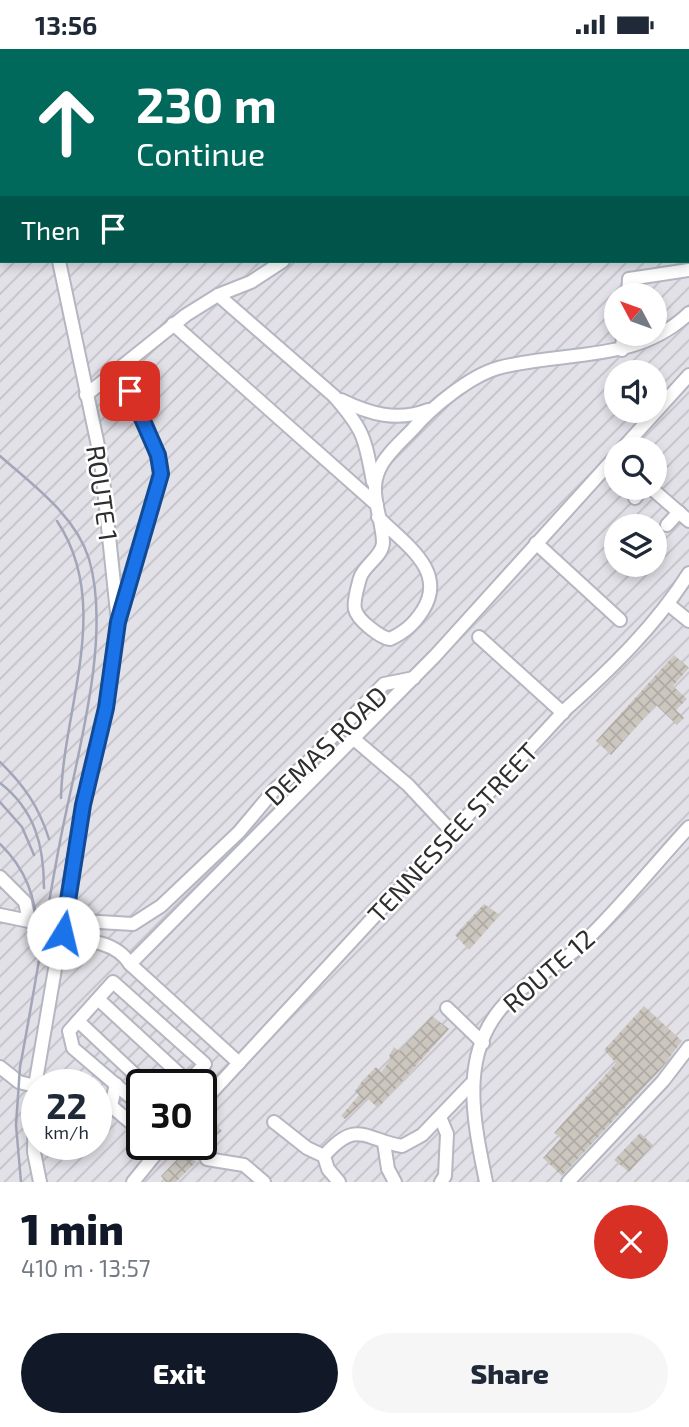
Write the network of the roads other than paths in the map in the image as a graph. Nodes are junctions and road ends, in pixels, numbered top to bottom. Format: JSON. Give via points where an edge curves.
{"nodes":[{"id":1,"x":59,"y":263,"type":"edge"},
{"id":2,"x":280,"y":263,"type":"edge"},
{"id":3,"x":689,"y":269,"type":"edge"},
{"id":4,"x":629,"y":283,"type":"edge"},
{"id":5,"x":218,"y":295,"type":"junction"},
{"id":6,"x":689,"y":313,"type":"edge"},
{"id":7,"x":173,"y":324,"type":"junction"},
{"id":8,"x":622,"y":349,"type":"joint"},
{"id":9,"x":117,"y":369,"type":"junction"},
{"id":10,"x":689,"y":375,"type":"edge"},
{"id":11,"x":86,"y":395,"type":"junction"},
{"id":12,"x":334,"y":396,"type":"junction"},
{"id":13,"x":431,"y":408,"type":"junction"},
{"id":14,"x":633,"y":437,"type":"edge"},
{"id":15,"x":604,"y":470,"type":"edge"},
{"id":16,"x":373,"y":485,"type":"junction"},
{"id":17,"x":666,"y":500,"type":"edge"},
{"id":18,"x":378,"y":511,"type":"junction"},
{"id":19,"x":684,"y":516,"type":"edge"},
{"id":20,"x":667,"y":525,"type":"dead end"},
{"id":21,"x":536,"y":543,"type":"junction"},
{"id":22,"x":689,"y":573,"type":"edge"},
{"id":23,"x":668,"y":604,"type":"junction"},
{"id":24,"x":620,"y":620,"type":"dead end"},
{"id":25,"x":689,"y":621,"type":"edge"},
{"id":26,"x":118,"y":622,"type":"junction"},
{"id":27,"x":479,"y":637,"type":"dead end"},
{"id":28,"x":414,"y":678,"type":"junction"},
{"id":29,"x":563,"y":713,"type":"junction"},
{"id":30,"x":354,"y":739,"type":"junction"},
{"id":31,"x":689,"y":827,"type":"edge"},
{"id":32,"x":452,"y":832,"type":"junction"},
{"id":33,"x":0,"y":877,"type":"edge"},
{"id":34,"x":0,"y":915,"type":"edge"},
{"id":35,"x":29,"y":921,"type":"junction"},
{"id":36,"x":63,"y":930,"type":"junction"},
{"id":37,"x":130,"y":964,"type":"junction"},
{"id":38,"x":98,"y":999,"type":"junction"},
{"id":39,"x":447,"y":1008,"type":"dead end"},
{"id":40,"x":78,"y":1021,"type":"junction"},
{"id":41,"x":483,"y":1043,"type":"junction"},
{"id":42,"x":689,"y":1048,"type":"edge"},
{"id":43,"x":239,"y":1063,"type":"junction"},
{"id":44,"x":0,"y":1066,"type":"edge"},
{"id":45,"x":38,"y":1069,"type":"edge"},
{"id":46,"x":129,"y":1069,"type":"edge"},
{"id":47,"x":172,"y":1069,"type":"edge"},
{"id":48,"x":200,"y":1069,"type":"edge"},
{"id":49,"x":21,"y":1082,"type":"edge"},
{"id":50,"x":116,"y":1084,"type":"junction"},
{"id":51,"x":471,"y":1084,"type":"junction"},
{"id":52,"x":217,"y":1087,"type":"edge"},
{"id":53,"x":126,"y":1093,"type":"edge"},
{"id":54,"x":440,"y":1117,"type":"junction"},
{"id":55,"x":126,"y":1119,"type":"edge"},
{"id":56,"x":274,"y":1122,"type":"dead end"},
{"id":57,"x":384,"y":1143,"type":"junction"},
{"id":58,"x":324,"y":1156,"type":"junction"},
{"id":59,"x":36,"y":1160,"type":"edge"},
{"id":60,"x":151,"y":1160,"type":"edge"},
{"id":61,"x":213,"y":1160,"type":"edge"},
{"id":62,"x":40,"y":1182,"type":"edge"},
{"id":63,"x":133,"y":1182,"type":"edge"},
{"id":64,"x":264,"y":1182,"type":"edge"},
{"id":65,"x":339,"y":1182,"type":"edge"},
{"id":66,"x":395,"y":1182,"type":"edge"},
{"id":67,"x":441,"y":1182,"type":"edge"},
{"id":68,"x":486,"y":1182,"type":"edge"},
{"id":69,"x":568,"y":1182,"type":"edge"}],
"edges":[{"from":1,"to":11,"type":"street","name":"ROUTE 1"},
{"from":2,"to":5,"type":"street","via":[[251,282]]},
{"from":3,"to":4,"type":"street","via":[[629,279]]},
{"from":5,"to":7,"type":"street"},
{"from":5,"to":12,"type":"street"},
{"from":6,"to":8,"type":"street","via":[[662,334]]},
{"from":7,"to":9,"type":"street"},
{"from":7,"to":18,"type":"street"},
{"from":8,"to":13,"type":"street","via":[[498,368]]},
{"from":9,"to":11,"type":"street"},
{"from":9,"to":26,"type":"street","via":[[158,455],[161,474]]},
{"from":10,"to":14,"type":"street"},
{"from":11,"to":26,"type":"street","name":"ROUTE 1","via":[[101,460]]},
{"from":12,"to":13,"type":"street","via":[[393,417]]},
{"from":12,"to":16,"type":"street","via":[[366,439]]},
{"from":13,"to":16,"type":"street","via":[[382,463]]},
{"from":15,"to":21,"type":"street","name":"DEMAS ROAD"},
{"from":16,"to":18,"type":"street"},
{"from":17,"to":19,"type":"street"},
{"from":18,"to":18,"type":"street","via":[[382,548],[363,572],[354,607],[390,639],[406,631],[419,616],[430,595],[430,582],[421,559]]},
{"from":19,"to":20,"type":"street"},
{"from":21,"to":24,"type":"street"},
{"from":21,"to":28,"type":"street","name":"DEMAS ROAD"},
{"from":22,"to":23,"type":"street","name":"TENNESSEE STREET"},
{"from":23,"to":25,"type":"street"},
{"from":23,"to":29,"type":"street","name":"TENNESSEE STREET","via":[[593,687]]},
{"from":26,"to":36,"type":"street","name":"ROUTE 1"},
{"from":27,"to":29,"type":"street"},
{"from":28,"to":30,"type":"street"},
{"from":28,"to":36,"type":"street","name":"DEMAS ROAD","via":[[384,684],[161,906],[133,924]]},
{"from":29,"to":32,"type":"street","name":"TENNESSEE STREET"},
{"from":30,"to":32,"type":"street","via":[[408,785]]},
{"from":30,"to":37,"type":"street"},
{"from":31,"to":41,"type":"street","name":"ROUTE 12","via":[[579,947],[505,1004]]},
{"from":32,"to":43,"type":"street","name":"TENNESSEE STREET"},
{"from":33,"to":35,"type":"street","via":[[25,902]]},
{"from":34,"to":35,"type":"street"},
{"from":35,"to":36,"type":"street"},
{"from":36,"to":37,"type":"street","via":[[124,955]]},
{"from":36,"to":45,"type":"street","name":"ROUTE 1"},
{"from":37,"to":43,"type":"street"},
{"from":38,"to":40,"type":"street"},
{"from":38,"to":47,"type":"street"},
{"from":38,"to":48,"type":"street","via":[[113,982],[205,1064]]},
{"from":39,"to":41,"type":"street"},
{"from":40,"to":46,"type":"street"},
{"from":40,"to":50,"type":"street","via":[[69,1031],[74,1048]]},
{"from":41,"to":51,"type":"street","name":"ROUTE 12"},
{"from":42,"to":69,"type":"street"},
{"from":43,"to":52,"type":"street","name":"TENNESSEE STREET"},
{"from":44,"to":49,"type":"street"},
{"from":50,"to":53,"type":"street"},
{"from":50,"to":55,"type":"street","via":[[111,1106]]},
{"from":51,"to":54,"type":"street"},
{"from":51,"to":68,"type":"street","name":"ROUTE 12"},
{"from":54,"to":57,"type":"street","via":[[402,1146]]},
{"from":54,"to":67,"type":"street","via":[[447,1134]]},
{"from":56,"to":58,"type":"street"},
{"from":57,"to":58,"type":"street","via":[[370,1134],[356,1133],[336,1142]]},
{"from":57,"to":66,"type":"street"},
{"from":58,"to":65,"type":"street"},
{"from":59,"to":62,"type":"street","name":"ROUTE 1"},
{"from":60,"to":63,"type":"street"},
{"from":61,"to":64,"type":"street","via":[[244,1165]]}]}
